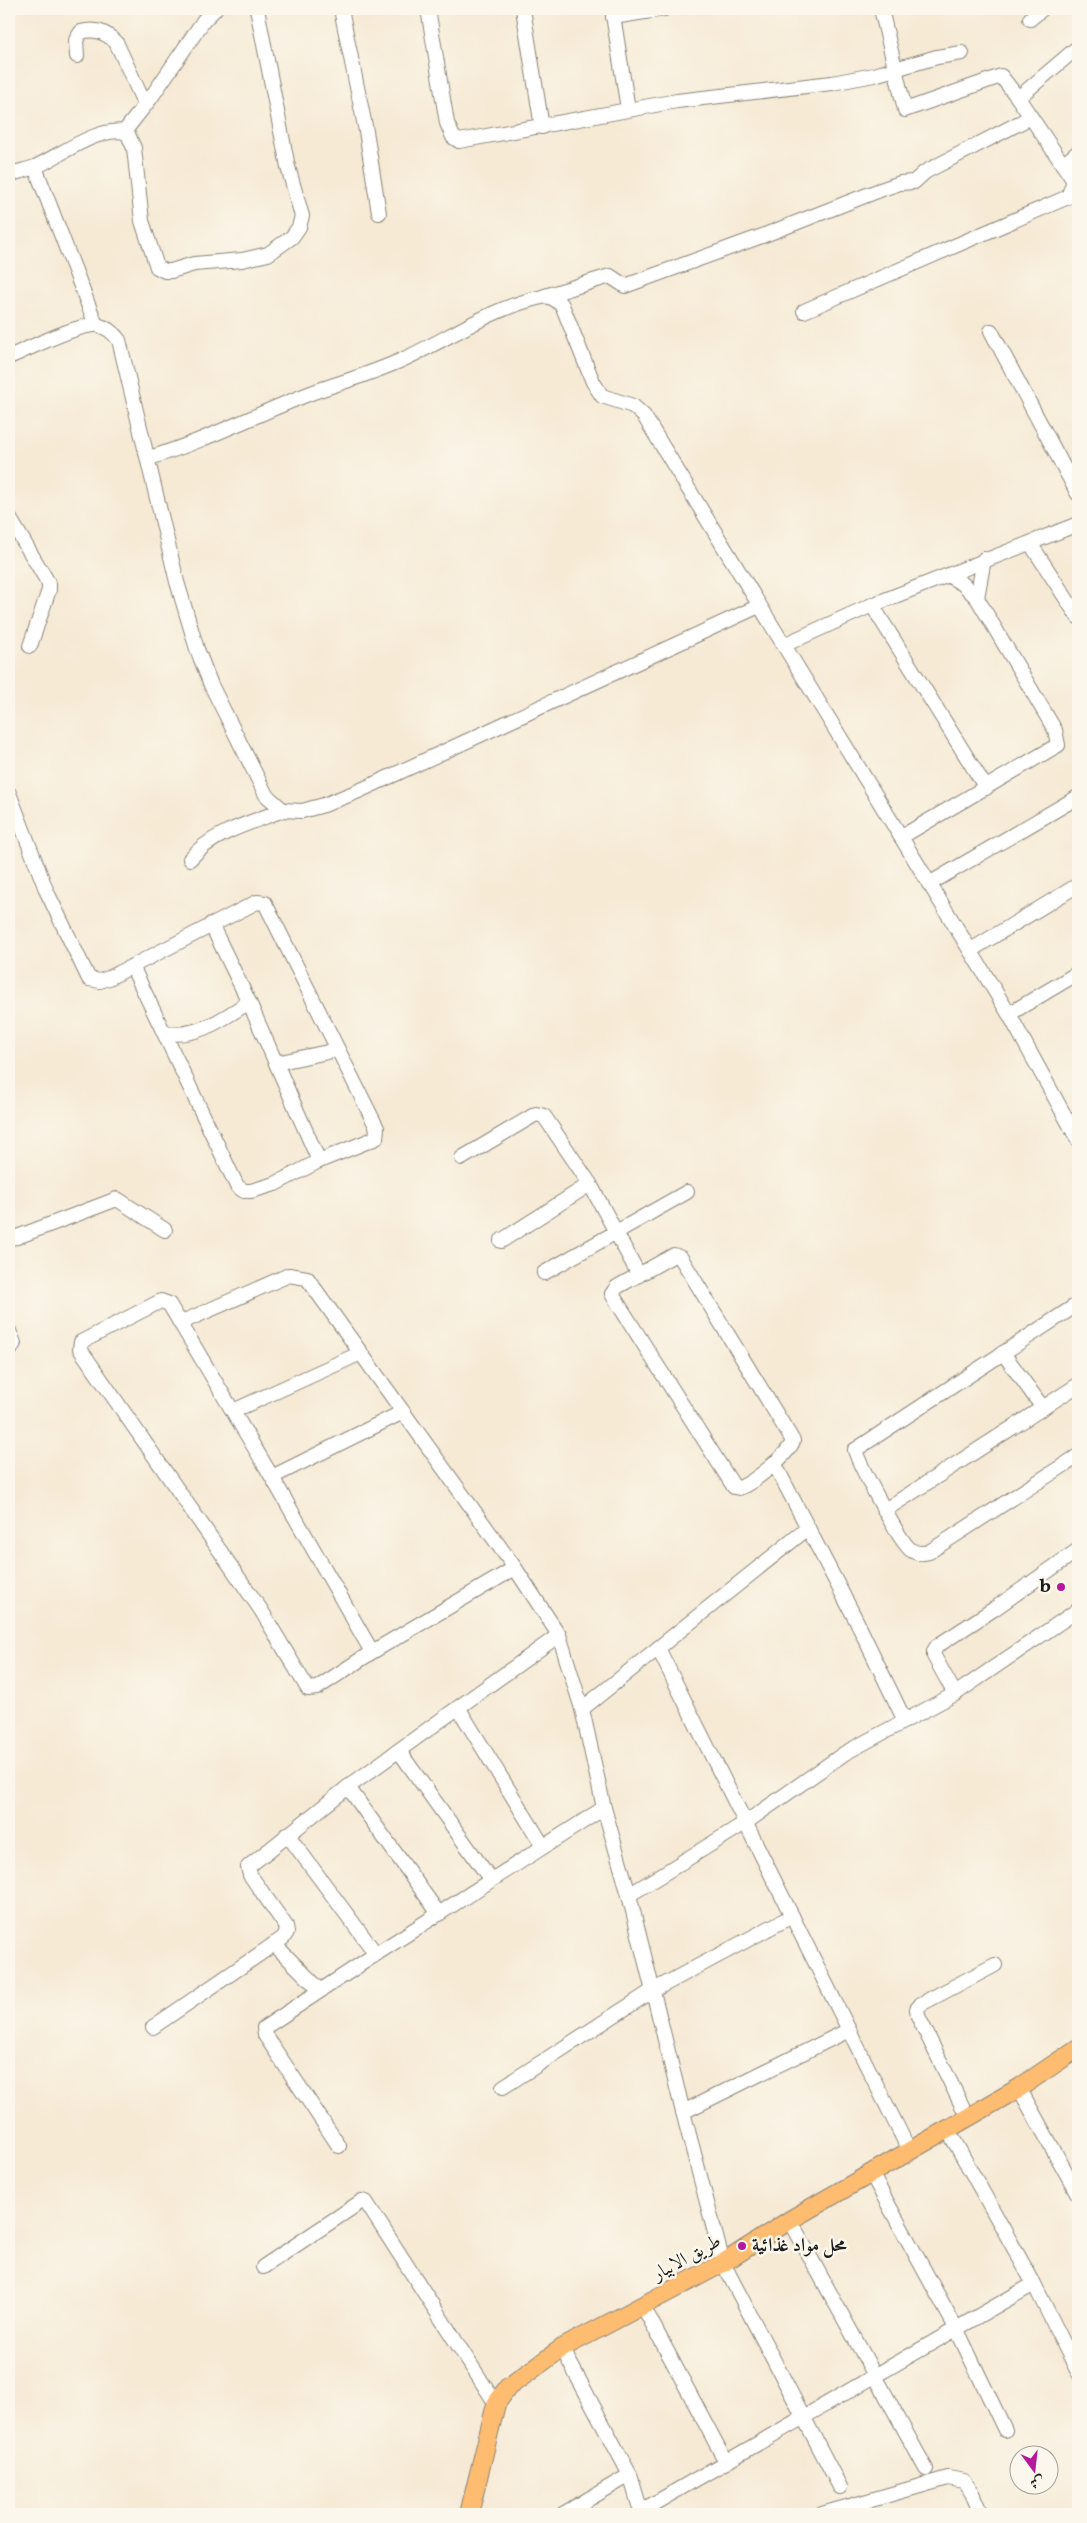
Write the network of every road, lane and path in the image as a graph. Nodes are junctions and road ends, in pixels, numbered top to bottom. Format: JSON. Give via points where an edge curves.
{"nodes":[{"id":1,"x":215,"y":9,"type":"edge"},
{"id":2,"x":257,"y":9,"type":"edge"},
{"id":3,"x":341,"y":9,"type":"edge"},
{"id":4,"x":428,"y":9,"type":"edge"},
{"id":5,"x":523,"y":9,"type":"edge"},
{"id":6,"x":664,"y":9,"type":"edge"},
{"id":7,"x":882,"y":9,"type":"edge"},
{"id":8,"x":1042,"y":9,"type":"edge"},
{"id":9,"x":613,"y":13,"type":"edge"},
{"id":10,"x":1030,"y":19,"type":"dead end"},
{"id":11,"x":1078,"y":46,"type":"edge"},
{"id":12,"x":962,"y":53,"type":"dead end"},
{"id":13,"x":77,"y":56,"type":"dead end"},
{"id":14,"x":896,"y":70,"type":"junction"},
{"id":15,"x":1018,"y":98,"type":"junction"},
{"id":16,"x":145,"y":105,"type":"junction"},
{"id":17,"x":628,"y":110,"type":"junction"},
{"id":18,"x":1031,"y":117,"type":"junction"},
{"id":19,"x":542,"y":127,"type":"junction"},
{"id":20,"x":124,"y":132,"type":"junction"},
{"id":21,"x":1078,"y":152,"type":"edge"},
{"id":22,"x":1062,"y":165,"type":"junction"},
{"id":23,"x":35,"y":167,"type":"junction"},
{"id":24,"x":9,"y":175,"type":"edge"},
{"id":25,"x":379,"y":213,"type":"dead end"},
{"id":26,"x":545,"y":296,"type":"junction"},
{"id":27,"x":804,"y":311,"type":"dead end"},
{"id":28,"x":96,"y":325,"type":"junction"},
{"id":29,"x":991,"y":332,"type":"dead end"},
{"id":30,"x":9,"y":357,"type":"edge"},
{"id":31,"x":149,"y":458,"type":"junction"},
{"id":32,"x":1078,"y":494,"type":"edge"},
{"id":33,"x":9,"y":517,"type":"edge"},
{"id":34,"x":1078,"y":524,"type":"edge"},
{"id":35,"x":1034,"y":548,"type":"dead end"},
{"id":36,"x":984,"y":559,"type":"junction"},
{"id":37,"x":949,"y":576,"type":"junction"},
{"id":38,"x":977,"y":598,"type":"junction"},
{"id":39,"x":872,"y":605,"type":"junction"},
{"id":40,"x":760,"y":606,"type":"junction"},
{"id":41,"x":1078,"y":617,"type":"edge"},
{"id":42,"x":786,"y":644,"type":"junction"},
{"id":43,"x":30,"y":646,"type":"dead end"},
{"id":44,"x":986,"y":788,"type":"junction"},
{"id":45,"x":9,"y":793,"type":"edge"},
{"id":46,"x":1078,"y":797,"type":"edge"},
{"id":47,"x":283,"y":810,"type":"junction"},
{"id":48,"x":901,"y":836,"type":"junction"},
{"id":49,"x":190,"y":858,"type":"dead end"},
{"id":50,"x":929,"y":884,"type":"junction"},
{"id":51,"x":1078,"y":885,"type":"edge"},
{"id":52,"x":211,"y":924,"type":"junction"},
{"id":53,"x":971,"y":950,"type":"junction"},
{"id":54,"x":132,"y":966,"type":"junction"},
{"id":55,"x":1078,"y":972,"type":"edge"},
{"id":56,"x":249,"y":1002,"type":"junction"},
{"id":57,"x":1009,"y":1014,"type":"junction"},
{"id":58,"x":165,"y":1033,"type":"junction"},
{"id":59,"x":337,"y":1050,"type":"junction"},
{"id":60,"x":276,"y":1063,"type":"junction"},
{"id":61,"x":1078,"y":1140,"type":"edge"},
{"id":62,"x":462,"y":1158,"type":"dead end"},
{"id":63,"x":320,"y":1161,"type":"junction"},
{"id":64,"x":590,"y":1184,"type":"junction"},
{"id":65,"x":687,"y":1192,"type":"dead end"},
{"id":66,"x":165,"y":1230,"type":"dead end"},
{"id":67,"x":615,"y":1233,"type":"junction"},
{"id":68,"x":9,"y":1238,"type":"edge"},
{"id":69,"x":501,"y":1241,"type":"dead end"},
{"id":70,"x":544,"y":1273,"type":"dead end"},
{"id":71,"x":639,"y":1275,"type":"junction"},
{"id":72,"x":1078,"y":1304,"type":"edge"},
{"id":73,"x":180,"y":1323,"type":"junction"},
{"id":74,"x":9,"y":1330,"type":"edge"},
{"id":75,"x":9,"y":1352,"type":"edge"},
{"id":76,"x":1002,"y":1352,"type":"junction"},
{"id":77,"x":361,"y":1353,"type":"junction"},
{"id":78,"x":1078,"y":1385,"type":"edge"},
{"id":79,"x":1044,"y":1408,"type":"junction"},
{"id":80,"x":233,"y":1411,"type":"junction"},
{"id":81,"x":403,"y":1412,"type":"junction"},
{"id":82,"x":1078,"y":1456,"type":"edge"},
{"id":83,"x":774,"y":1463,"type":"junction"},
{"id":84,"x":272,"y":1476,"type":"junction"},
{"id":85,"x":885,"y":1510,"type":"junction"},
{"id":86,"x":808,"y":1528,"type":"junction"},
{"id":87,"x":1078,"y":1550,"type":"edge"},
{"id":88,"x":515,"y":1568,"type":"junction"},
{"id":89,"x":1078,"y":1610,"type":"edge"},
{"id":90,"x":559,"y":1635,"type":"junction"},
{"id":91,"x":658,"y":1648,"type":"junction"},
{"id":92,"x":372,"y":1652,"type":"junction"},
{"id":93,"x":955,"y":1694,"type":"junction"},
{"id":94,"x":459,"y":1709,"type":"junction"},
{"id":95,"x":582,"y":1709,"type":"junction"},
{"id":96,"x":904,"y":1720,"type":"junction"},
{"id":97,"x":398,"y":1751,"type":"junction"},
{"id":98,"x":348,"y":1787,"type":"junction"},
{"id":99,"x":604,"y":1808,"type":"junction"},
{"id":100,"x":745,"y":1822,"type":"junction"},
{"id":101,"x":287,"y":1834,"type":"junction"},
{"id":102,"x":543,"y":1846,"type":"junction"},
{"id":103,"x":490,"y":1880,"type":"junction"},
{"id":104,"x":629,"y":1895,"type":"junction"},
{"id":105,"x":439,"y":1914,"type":"junction"},
{"id":106,"x":792,"y":1916,"type":"junction"},
{"id":107,"x":274,"y":1944,"type":"junction"},
{"id":108,"x":376,"y":1954,"type":"junction"},
{"id":109,"x":995,"y":1965,"type":"dead end"},
{"id":110,"x":320,"y":1990,"type":"junction"},
{"id":111,"x":652,"y":1991,"type":"junction"},
{"id":112,"x":153,"y":2027,"type":"dead end"},
{"id":113,"x":849,"y":2030,"type":"junction"},
{"id":114,"x":1078,"y":2048,"type":"edge"},
{"id":115,"x":503,"y":2087,"type":"dead end"},
{"id":116,"x":1019,"y":2088,"type":"junction"},
{"id":117,"x":683,"y":2112,"type":"junction"},
{"id":118,"x":968,"y":2118,"type":"junction"},
{"id":119,"x":948,"y":2130,"type":"junction"},
{"id":120,"x":339,"y":2146,"type":"dead end"},
{"id":121,"x":910,"y":2152,"type":"junction"},
{"id":122,"x":871,"y":2173,"type":"junction"},
{"id":123,"x":1078,"y":2194,"type":"edge"},
{"id":124,"x":790,"y":2220,"type":"junction"},
{"id":125,"x":723,"y":2263,"type":"junction"},
{"id":126,"x":263,"y":2267,"type":"dead end"},
{"id":127,"x":1034,"y":2284,"type":"junction"},
{"id":128,"x":643,"y":2306,"type":"junction"},
{"id":129,"x":957,"y":2330,"type":"junction"},
{"id":130,"x":562,"y":2348,"type":"junction"},
{"id":131,"x":1078,"y":2372,"type":"edge"},
{"id":132,"x":873,"y":2376,"type":"junction"},
{"id":133,"x":496,"y":2404,"type":"junction"},
{"id":134,"x":802,"y":2417,"type":"junction"},
{"id":135,"x":1005,"y":2430,"type":"dead end"},
{"id":136,"x":726,"y":2462,"type":"junction"},
{"id":137,"x":926,"y":2469,"type":"dead end"},
{"id":138,"x":630,"y":2475,"type":"junction"},
{"id":139,"x":840,"y":2487,"type":"dead end"},
{"id":140,"x":469,"y":2514,"type":"edge"},
{"id":141,"x":563,"y":2514,"type":"edge"},
{"id":142,"x":822,"y":2514,"type":"edge"},
{"id":143,"x":981,"y":2514,"type":"edge"}],
"edges":[{"from":1,"to":16,"type":"street"},
{"from":2,"to":20,"type":"street","via":[[288,167],[302,216],[292,238],[268,254],[161,270],[154,263],[146,239],[132,138]]},
{"from":3,"to":25,"type":"street"},
{"from":4,"to":19,"type":"street","via":[[447,123],[453,137],[460,141]]},
{"from":5,"to":19,"type":"street"},
{"from":6,"to":9,"type":"street"},
{"from":7,"to":14,"type":"street"},
{"from":8,"to":10,"type":"street"},
{"from":9,"to":17,"type":"street"},
{"from":11,"to":15,"type":"street"},
{"from":12,"to":14,"type":"street"},
{"from":13,"to":16,"type":"street","via":[[76,40],[81,32],[94,30],[111,37]]},
{"from":14,"to":15,"type":"street","via":[[905,110],[1001,76]]},
{"from":14,"to":17,"type":"street","via":[[832,83]]},
{"from":15,"to":18,"type":"street"},
{"from":16,"to":20,"type":"street"},
{"from":17,"to":19,"type":"street"},
{"from":18,"to":22,"type":"street"},
{"from":18,"to":26,"type":"street","via":[[925,172],[914,182],[880,190],[624,286],[610,276]]},
{"from":20,"to":23,"type":"street","via":[[103,133]]},
{"from":21,"to":22,"type":"street"},
{"from":22,"to":27,"type":"street","via":[[1074,181],[1068,197]]},
{"from":23,"to":24,"type":"street"},
{"from":23,"to":28,"type":"street"},
{"from":26,"to":31,"type":"street","via":[[482,317],[390,365],[312,393],[182,448]]},
{"from":26,"to":40,"type":"street","via":[[562,305],[593,382],[602,396],[633,406],[644,416]]},
{"from":28,"to":30,"type":"street","via":[[82,326]]},
{"from":28,"to":31,"type":"street","via":[[113,332],[119,340]]},
{"from":29,"to":32,"type":"street"},
{"from":31,"to":47,"type":"street","via":[[177,582],[210,685],[266,795]]},
{"from":33,"to":43,"type":"street","via":[[49,584]]},
{"from":34,"to":36,"type":"street"},
{"from":35,"to":41,"type":"street"},
{"from":36,"to":37,"type":"street"},
{"from":36,"to":38,"type":"street"},
{"from":37,"to":38,"type":"street"},
{"from":37,"to":39,"type":"street"},
{"from":38,"to":44,"type":"street","via":[[1058,738],[1058,745],[1054,748]]},
{"from":39,"to":42,"type":"street"},
{"from":39,"to":44,"type":"street"},
{"from":40,"to":42,"type":"street"},
{"from":40,"to":47,"type":"street","via":[[361,790],[302,811]]},
{"from":42,"to":48,"type":"street"},
{"from":44,"to":48,"type":"street"},
{"from":45,"to":54,"type":"street","via":[[47,892],[89,978],[109,978]]},
{"from":46,"to":50,"type":"street"},
{"from":47,"to":49,"type":"street","via":[[212,840]]},
{"from":48,"to":50,"type":"street"},
{"from":50,"to":53,"type":"street"},
{"from":51,"to":53,"type":"street"},
{"from":52,"to":54,"type":"street"},
{"from":52,"to":56,"type":"street"},
{"from":52,"to":59,"type":"street","via":[[257,902],[265,903]]},
{"from":53,"to":57,"type":"street"},
{"from":54,"to":58,"type":"street"},
{"from":55,"to":57,"type":"street"},
{"from":56,"to":58,"type":"street","via":[[195,1032]]},
{"from":56,"to":60,"type":"street"},
{"from":57,"to":61,"type":"street"},
{"from":58,"to":63,"type":"street","via":[[237,1186],[251,1191],[275,1184]]},
{"from":59,"to":60,"type":"street"},
{"from":59,"to":63,"type":"street","via":[[378,1134],[376,1138]]},
{"from":60,"to":63,"type":"street"},
{"from":62,"to":64,"type":"street","via":[[541,1114]]},
{"from":64,"to":67,"type":"street"},
{"from":64,"to":69,"type":"street"},
{"from":65,"to":67,"type":"street"},
{"from":66,"to":68,"type":"street","via":[[117,1199]]},
{"from":67,"to":70,"type":"street"},
{"from":67,"to":71,"type":"street"},
{"from":71,"to":83,"type":"street","via":[[668,1257],[681,1258],[793,1441],[791,1448]]},
{"from":71,"to":83,"type":"street","via":[[615,1289],[612,1294],[614,1300],[734,1487],[746,1486]]},
{"from":72,"to":76,"type":"street"},
{"from":73,"to":77,"type":"street","via":[[290,1275],[300,1275],[307,1278]]},
{"from":73,"to":80,"type":"street"},
{"from":73,"to":92,"type":"street","via":[[169,1304],[161,1301],[81,1342],[80,1349],[261,1610],[308,1689],[317,1688]]},
{"from":74,"to":75,"type":"street","via":[[14,1343]]},
{"from":76,"to":79,"type":"street"},
{"from":76,"to":85,"type":"street","via":[[855,1450]]},
{"from":77,"to":80,"type":"street"},
{"from":77,"to":81,"type":"street"},
{"from":78,"to":79,"type":"street"},
{"from":79,"to":85,"type":"street"},
{"from":80,"to":84,"type":"street"},
{"from":81,"to":84,"type":"street"},
{"from":81,"to":88,"type":"street"},
{"from":82,"to":85,"type":"street","via":[[929,1552],[919,1554],[909,1549]]},
{"from":83,"to":86,"type":"street"},
{"from":84,"to":92,"type":"street"},
{"from":86,"to":91,"type":"street"},
{"from":86,"to":96,"type":"street"},
{"from":87,"to":93,"type":"street","via":[[937,1646],[934,1656]]},
{"from":88,"to":90,"type":"street"},
{"from":88,"to":92,"type":"street"},
{"from":89,"to":93,"type":"street"},
{"from":90,"to":94,"type":"street"},
{"from":90,"to":95,"type":"street"},
{"from":91,"to":95,"type":"street"},
{"from":91,"to":100,"type":"street"},
{"from":93,"to":96,"type":"street"},
{"from":94,"to":97,"type":"street"},
{"from":94,"to":102,"type":"street"},
{"from":95,"to":99,"type":"street"},
{"from":96,"to":100,"type":"street","via":[[845,1753]]},
{"from":97,"to":98,"type":"street"},
{"from":97,"to":103,"type":"street"},
{"from":98,"to":101,"type":"street"},
{"from":98,"to":105,"type":"street"},
{"from":99,"to":102,"type":"street"},
{"from":99,"to":104,"type":"street"},
{"from":100,"to":104,"type":"street"},
{"from":100,"to":106,"type":"street"},
{"from":101,"to":107,"type":"street","via":[[248,1867],[250,1875],[286,1926],[287,1932]]},
{"from":101,"to":108,"type":"street"},
{"from":102,"to":103,"type":"street"},
{"from":103,"to":105,"type":"street"},
{"from":104,"to":111,"type":"street"},
{"from":105,"to":108,"type":"street"},
{"from":106,"to":111,"type":"street"},
{"from":106,"to":113,"type":"street"},
{"from":107,"to":110,"type":"street"},
{"from":107,"to":112,"type":"street"},
{"from":108,"to":110,"type":"street"},
{"from":109,"to":118,"type":"street","via":[[917,2009]]},
{"from":110,"to":120,"type":"street","via":[[264,2028],[265,2035]]},
{"from":111,"to":115,"type":"street"},
{"from":111,"to":117,"type":"street"},
{"from":113,"to":117,"type":"street"},
{"from":113,"to":121,"type":"street"},
{"from":114,"to":116,"type":"main road","name":"طريق الابيار"},
{"from":116,"to":118,"type":"main road","name":"طريق الابيار"},
{"from":116,"to":123,"type":"street"},
{"from":117,"to":125,"type":"street"},
{"from":118,"to":119,"type":"main road","name":"طريق الابيار"},
{"from":119,"to":121,"type":"main road","name":"طريق الابيار"},
{"from":119,"to":127,"type":"street"},
{"from":121,"to":122,"type":"main road","name":"طريق الابيار"},
{"from":122,"to":124,"type":"main road","name":"طريق الابيار"},
{"from":122,"to":129,"type":"street"},
{"from":124,"to":125,"type":"main road","name":"طريق الابيار"},
{"from":124,"to":132,"type":"street"},
{"from":125,"to":128,"type":"main road","name":"طريق الابيار"},
{"from":125,"to":134,"type":"street"},
{"from":126,"to":133,"type":"street","via":[[366,2202]]},
{"from":127,"to":129,"type":"street"},
{"from":127,"to":131,"type":"street"},
{"from":128,"to":130,"type":"main road","name":"طريق الابيار"},
{"from":128,"to":136,"type":"street"},
{"from":129,"to":132,"type":"street"},
{"from":129,"to":135,"type":"street"},
{"from":130,"to":133,"type":"main road","name":"طريق الابيار","via":[[508,2387]]},
{"from":130,"to":138,"type":"street"},
{"from":132,"to":134,"type":"street"},
{"from":132,"to":137,"type":"street"},
{"from":133,"to":140,"type":"main road","name":"طريق الابيار"},
{"from":134,"to":136,"type":"street"},
{"from":134,"to":139,"type":"street"},
{"from":136,"to":138,"type":"street","via":[[642,2508]]},
{"from":138,"to":141,"type":"street"},
{"from":142,"to":143,"type":"street","via":[[948,2478],[964,2481]]}]}
